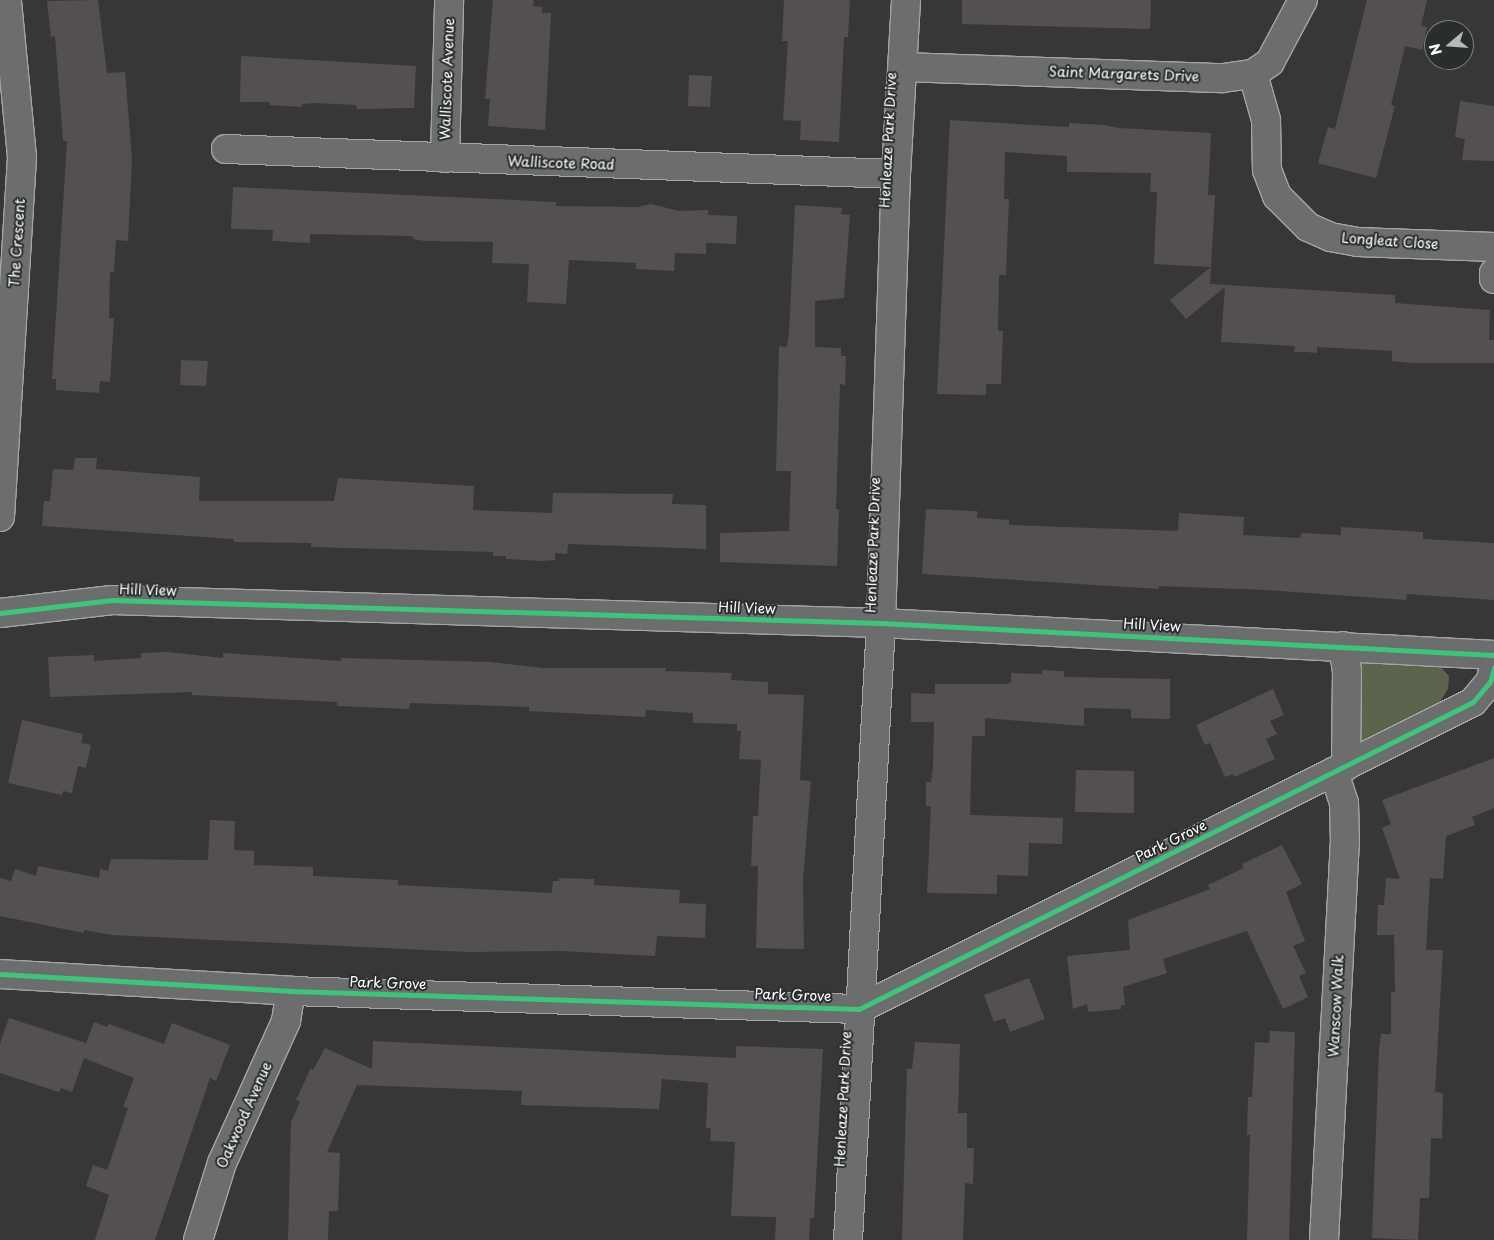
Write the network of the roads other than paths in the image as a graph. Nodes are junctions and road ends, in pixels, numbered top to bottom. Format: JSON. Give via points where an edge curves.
{"nodes":[{"id":1,"x":7,"y":0,"type":"edge"},
{"id":2,"x":449,"y":0,"type":"edge"},
{"id":3,"x":906,"y":0,"type":"edge"},
{"id":4,"x":1303,"y":0,"type":"edge"},
{"id":5,"x":903,"y":67,"type":"junction"},
{"id":6,"x":1253,"y":74,"type":"junction"},
{"id":7,"x":226,"y":149,"type":"dead end"},
{"id":8,"x":445,"y":158,"type":"junction"},
{"id":9,"x":896,"y":174,"type":"junction"},
{"id":10,"x":1494,"y":247,"type":"edge"},
{"id":11,"x":1494,"y":273,"type":"edge"},
{"id":12,"x":1494,"y":279,"type":"edge"},
{"id":13,"x":4,"y":368,"type":"edge"},
{"id":14,"x":0,"y":517,"type":"edge"},
{"id":15,"x":0,"y":613,"type":"edge"},
{"id":16,"x":881,"y":623,"type":"junction"},
{"id":17,"x":1343,"y":646,"type":"junction"},
{"id":18,"x":1494,"y":655,"type":"edge"},
{"id":19,"x":1494,"y":668,"type":"edge"},
{"id":20,"x":1340,"y":769,"type":"junction"},
{"id":21,"x":0,"y":974,"type":"edge"},
{"id":22,"x":291,"y":991,"type":"junction"},
{"id":23,"x":859,"y":1009,"type":"junction"},
{"id":24,"x":198,"y":1240,"type":"edge"},
{"id":25,"x":848,"y":1240,"type":"edge"},
{"id":26,"x":1324,"y":1240,"type":"edge"}],
"edges":[{"from":1,"to":13,"type":"street","name":"The Crescent","via":[[22,157]]},
{"from":2,"to":8,"type":"street","name":"Walliscote Avenue"},
{"from":3,"to":5,"type":"street","name":"Henleaze Park Drive"},
{"from":4,"to":6,"type":"street","via":[[1270,62]]},
{"from":5,"to":6,"type":"street","name":"Saint Margarets Drive","via":[[1223,78]]},
{"from":5,"to":9,"type":"street","name":"Henleaze Park Drive"},
{"from":6,"to":10,"type":"street","name":"Longleat Close","via":[[1266,120],[1267,170],[1277,196],[1308,227],[1330,237],[1357,242]]},
{"from":7,"to":8,"type":"street","name":"Walliscote Road"},
{"from":8,"to":9,"type":"street","name":"Walliscote Road"},
{"from":9,"to":16,"type":"street","name":"Henleaze Park Drive"},
{"from":11,"to":12,"type":"street"},
{"from":13,"to":14,"type":"street","name":"The Crescent"},
{"from":15,"to":16,"type":"street","name":"Hill View","via":[[112,600]]},
{"from":16,"to":17,"type":"street","name":"Hill View"},
{"from":16,"to":23,"type":"street","name":"Henleaze Park Drive"},
{"from":17,"to":18,"type":"street","name":"Hill View"},
{"from":17,"to":20,"type":"street","via":[[1348,671]]},
{"from":19,"to":20,"type":"street","name":"Park Grove","via":[[1490,682],[1473,702]]},
{"from":20,"to":23,"type":"street","name":"Park Grove"},
{"from":20,"to":26,"type":"street","name":"Wanscow Walk","via":[[1345,843]]},
{"from":21,"to":22,"type":"street","name":"Park Grove"},
{"from":22,"to":23,"type":"street","name":"Park Grove"},
{"from":22,"to":24,"type":"street","name":"Oakwood Avenue","via":[[286,1021],[222,1163]]},
{"from":23,"to":25,"type":"street","name":"Henleaze Park Drive"}]}
